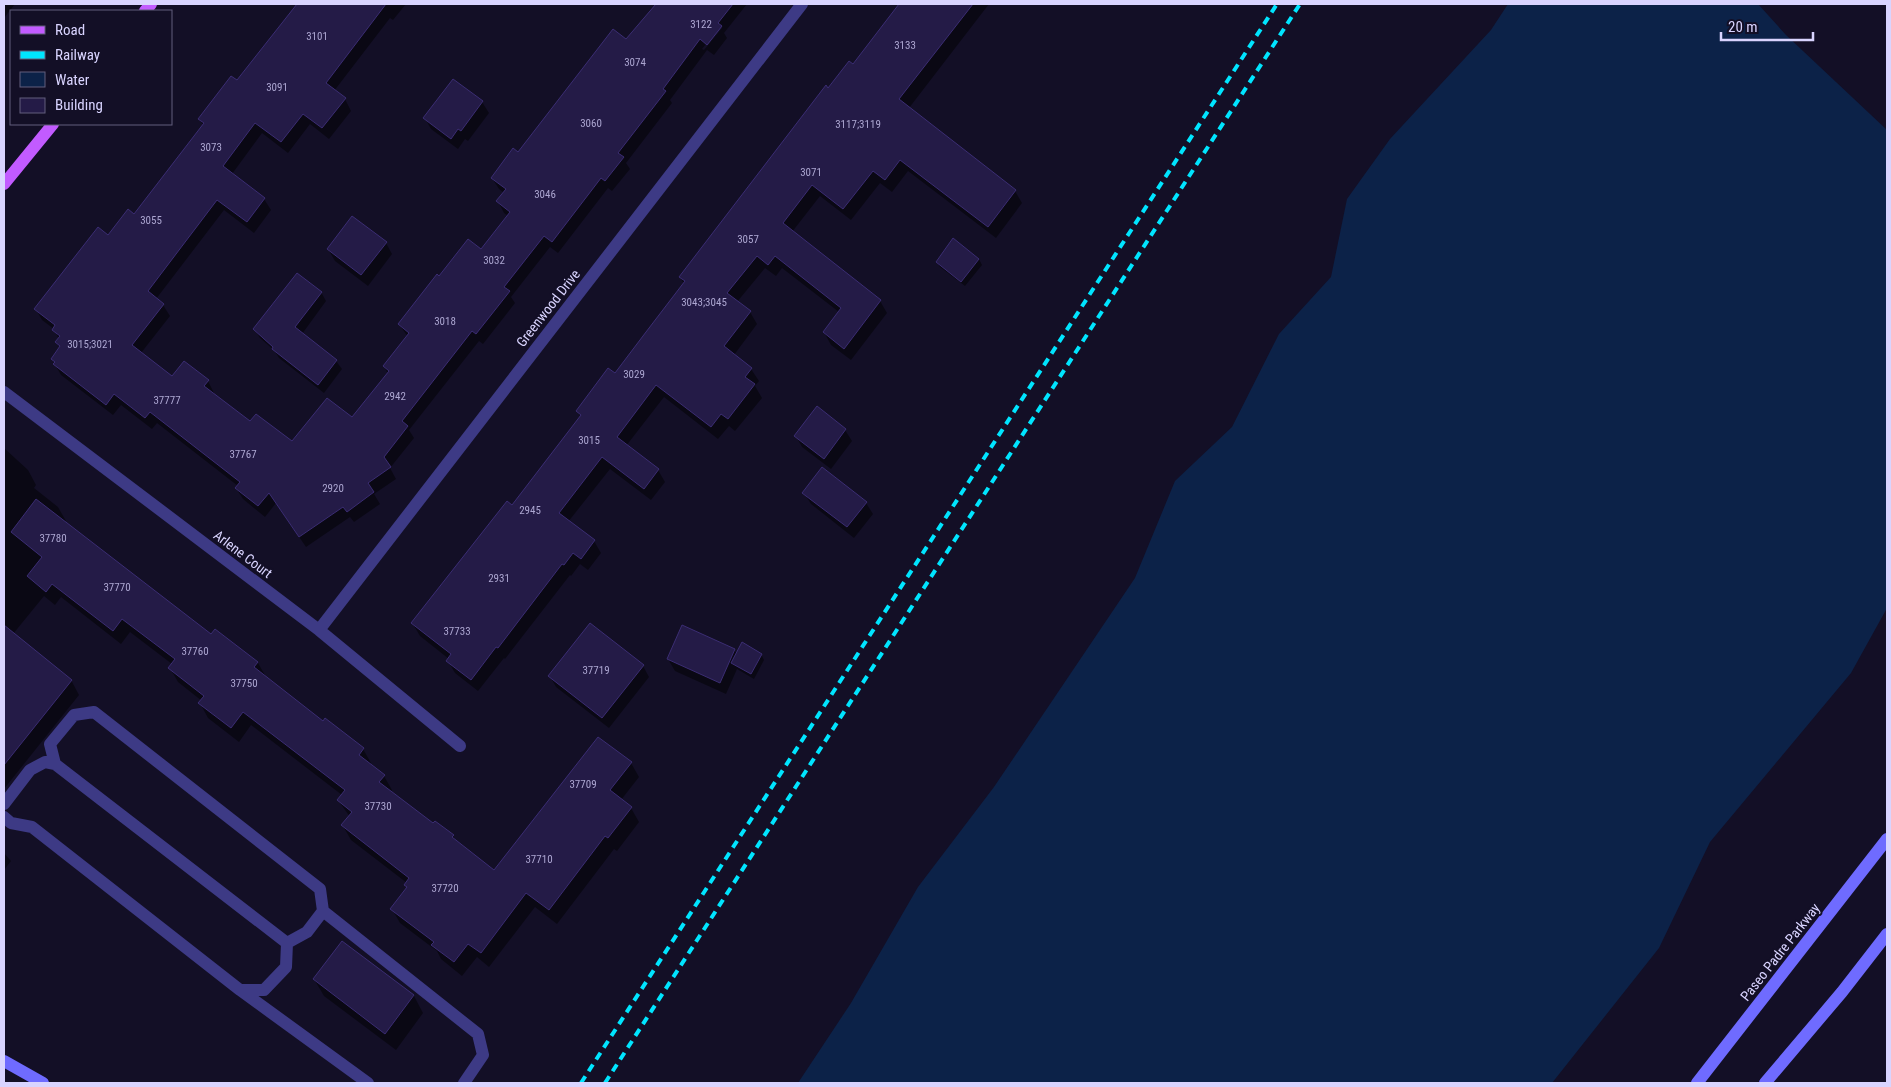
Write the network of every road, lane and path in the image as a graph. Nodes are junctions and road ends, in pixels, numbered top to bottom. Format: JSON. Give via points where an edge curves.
{"nodes":[{"id":1,"x":802,"y":4,"type":"edge"},
{"id":2,"x":52,"y":125,"type":"edge"},
{"id":3,"x":4,"y":184,"type":"edge"},
{"id":4,"x":4,"y":392,"type":"edge"},
{"id":5,"x":319,"y":630,"type":"junction"},
{"id":6,"x":460,"y":746,"type":"dead end"},
{"id":7,"x":55,"y":764,"type":"junction"},
{"id":8,"x":4,"y":804,"type":"edge"},
{"id":9,"x":4,"y":817,"type":"edge"},
{"id":10,"x":1887,"y":839,"type":"edge"},
{"id":11,"x":322,"y":911,"type":"junction"},
{"id":12,"x":1887,"y":934,"type":"edge"},
{"id":13,"x":287,"y":943,"type":"junction"},
{"id":14,"x":240,"y":990,"type":"junction"},
{"id":15,"x":4,"y":1061,"type":"edge"},
{"id":16,"x":43,"y":1083,"type":"edge"},
{"id":17,"x":368,"y":1083,"type":"edge"},
{"id":18,"x":464,"y":1083,"type":"edge"},
{"id":19,"x":1697,"y":1083,"type":"edge"},
{"id":20,"x":1765,"y":1083,"type":"edge"}],
"edges":[{"from":1,"to":5,"type":"street","name":"Greenwood Drive"},
{"from":2,"to":3,"type":"main road"},
{"from":4,"to":5,"type":"street","name":"Arlene Court"},
{"from":5,"to":6,"type":"street","name":"Arlene Court"},
{"from":7,"to":8,"type":"street","via":[[45,762],[30,770]]},
{"from":7,"to":11,"type":"street","via":[[50,744],[74,715],[94,712],[320,889]]},
{"from":7,"to":13,"type":"street"},
{"from":9,"to":14,"type":"street","via":[[32,827]]},
{"from":10,"to":19,"type":"main road","name":"Paseo Padre Parkway"},
{"from":11,"to":13,"type":"street","via":[[307,932]]},
{"from":11,"to":18,"type":"street","via":[[478,1034],[483,1055]]},
{"from":12,"to":20,"type":"main road"},
{"from":13,"to":14,"type":"street","via":[[286,967],[264,990]]},
{"from":14,"to":17,"type":"street"},
{"from":15,"to":16,"type":"main road"}]}
